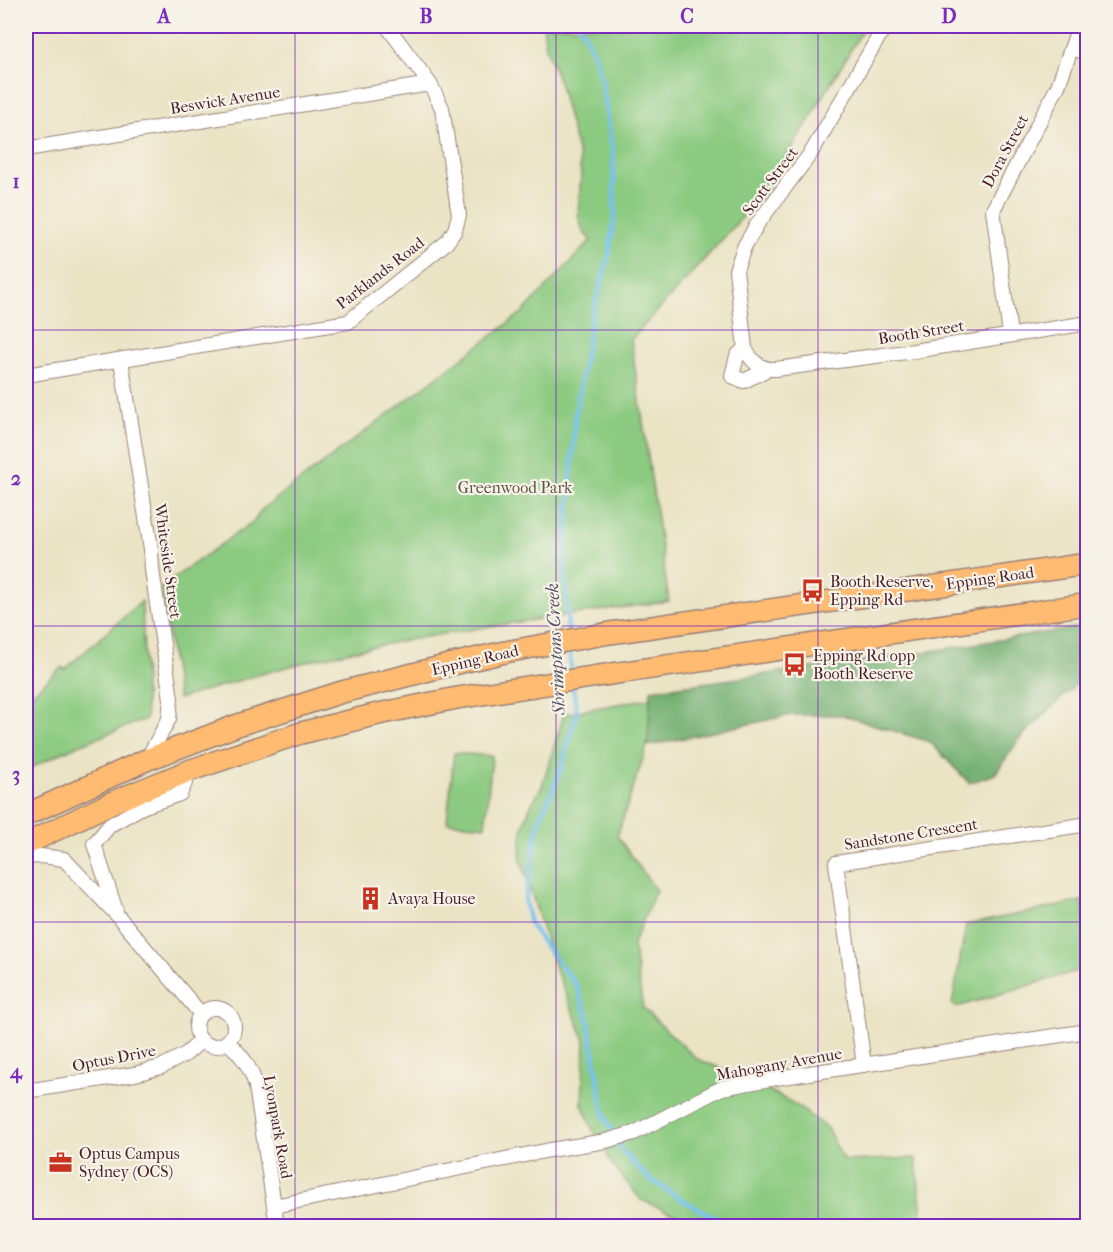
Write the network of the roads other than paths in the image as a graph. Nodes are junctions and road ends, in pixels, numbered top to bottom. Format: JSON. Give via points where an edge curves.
{"nodes":[{"id":1,"x":387,"y":26,"type":"edge"},
{"id":2,"x":885,"y":26,"type":"edge"},
{"id":3,"x":1079,"y":26,"type":"edge"},
{"id":4,"x":1072,"y":48,"type":"junction"},
{"id":5,"x":1088,"y":53,"type":"edge"},
{"id":6,"x":430,"y":84,"type":"junction"},
{"id":7,"x":26,"y":149,"type":"edge"},
{"id":8,"x":1088,"y":323,"type":"edge"},
{"id":9,"x":1010,"y":334,"type":"junction"},
{"id":10,"x":745,"y":348,"type":"junction"},
{"id":11,"x":122,"y":360,"type":"junction"},
{"id":12,"x":764,"y":368,"type":"junction"},
{"id":13,"x":26,"y":375,"type":"edge"},
{"id":14,"x":1088,"y":564,"type":"edge"},
{"id":15,"x":1088,"y":604,"type":"edge"},
{"id":16,"x":146,"y":760,"type":"junction"},
{"id":17,"x":191,"y":770,"type":"junction"},
{"id":18,"x":26,"y":814,"type":"edge"},
{"id":19,"x":1088,"y":824,"type":"edge"},
{"id":20,"x":26,"y":844,"type":"edge"},
{"id":21,"x":26,"y":857,"type":"edge"},
{"id":22,"x":117,"y":915,"type":"junction"},
{"id":23,"x":200,"y":1013,"type":"junction"},
{"id":24,"x":1088,"y":1031,"type":"edge"},
{"id":25,"x":201,"y":1041,"type":"junction"},
{"id":26,"x":228,"y":1043,"type":"junction"},
{"id":27,"x":864,"y":1065,"type":"junction"},
{"id":28,"x":26,"y":1090,"type":"edge"},
{"id":29,"x":274,"y":1206,"type":"junction"},
{"id":30,"x":277,"y":1227,"type":"edge"}],
"edges":[{"from":1,"to":6,"type":"street","name":"Parklands Road"},
{"from":2,"to":10,"type":"street","name":"Scott Street","via":[[811,153],[745,245],[736,270]]},
{"from":3,"to":4,"type":"street","name":"Dora Street"},
{"from":4,"to":5,"type":"street"},
{"from":4,"to":9,"type":"street","name":"Dora Street","via":[[1058,86],[993,210]]},
{"from":6,"to":7,"type":"street","name":"Beswick Avenue"},
{"from":6,"to":11,"type":"street","name":"Parklands Road","via":[[442,108],[459,215],[447,242],[348,322]]},
{"from":8,"to":9,"type":"street","name":"Booth Street"},
{"from":9,"to":12,"type":"street","name":"Booth Street","via":[[914,351]]},
{"from":10,"to":12,"type":"street","via":[[750,359]]},
{"from":10,"to":12,"type":"street","name":"Booth Street","via":[[737,356],[732,376],[744,381]]},
{"from":11,"to":13,"type":"street","name":"Parklands Road"},
{"from":11,"to":16,"type":"street","name":"Whiteside Street","via":[[171,709],[165,729]]},
{"from":14,"to":16,"type":"main road","name":"Epping Road","via":[[610,633],[505,652],[342,692]]},
{"from":15,"to":17,"type":"main road","name":"Epping Road","via":[[457,698],[301,733]]},
{"from":16,"to":18,"type":"main road","name":"Epping Road"},
{"from":17,"to":20,"type":"main road","name":"Epping Road"},
{"from":17,"to":22,"type":"street","via":[[180,794],[142,807],[110,825],[94,844]]},
{"from":19,"to":27,"type":"street","name":"Sandstone Crescent","via":[[836,863]]},
{"from":21,"to":22,"type":"street","via":[[64,859]]},
{"from":22,"to":23,"type":"street"},
{"from":23,"to":25,"type":"street","via":[[195,1029]]},
{"from":23,"to":26,"type":"street","via":[[217,1009],[230,1015],[235,1029]]},
{"from":24,"to":27,"type":"street","name":"Mahogany Avenue"},
{"from":25,"to":26,"type":"street","via":[[216,1046]]},
{"from":25,"to":28,"type":"street","name":"Optus Drive","via":[[161,1067]]},
{"from":26,"to":29,"type":"street","name":"Lyonpark Road","via":[[241,1054],[253,1074]]},
{"from":27,"to":29,"type":"street","name":"Mahogany Avenue","via":[[722,1088],[634,1133],[606,1141]]},
{"from":29,"to":30,"type":"street","name":"Lyonpark Road"}]}
